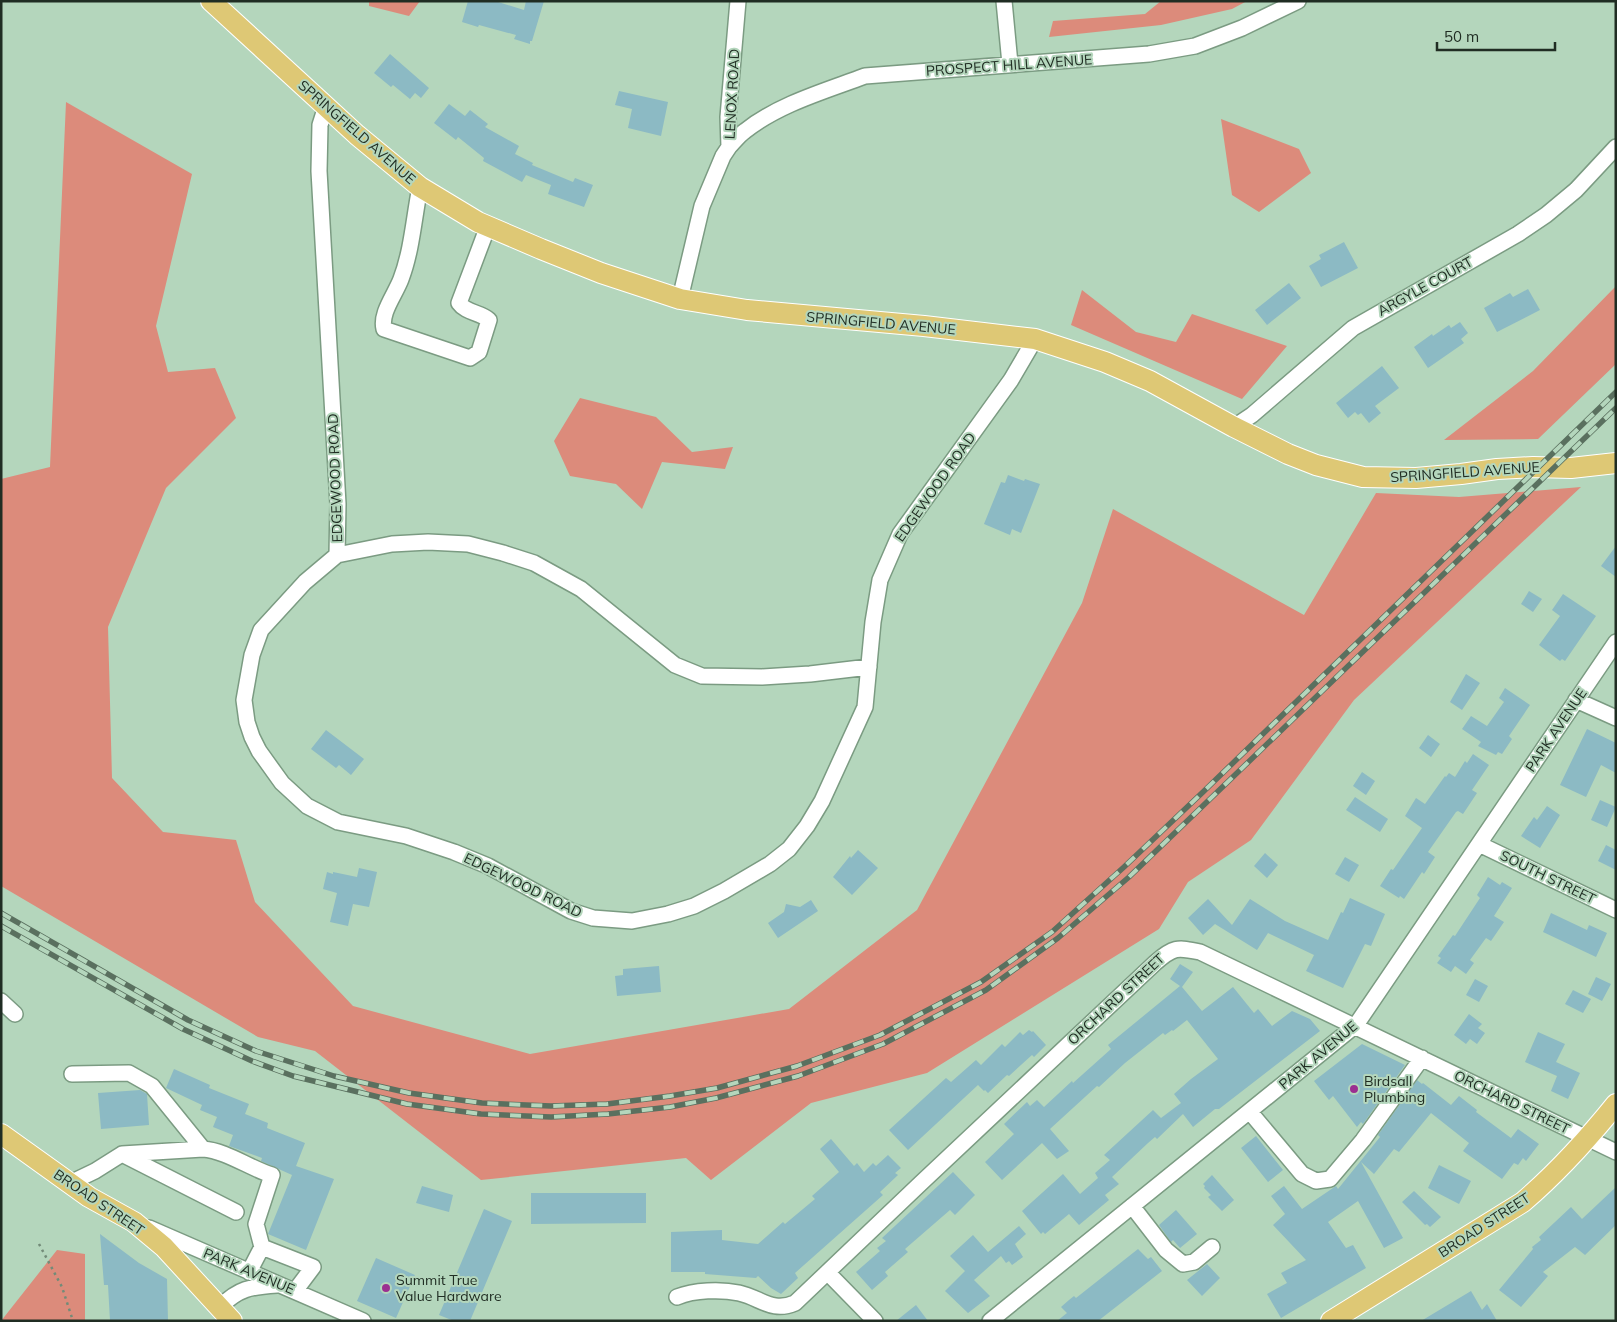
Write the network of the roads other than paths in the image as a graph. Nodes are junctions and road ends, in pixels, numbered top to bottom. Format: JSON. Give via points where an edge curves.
{"nodes":[{"id":1,"x":738,"y":1,"type":"edge"},
{"id":2,"x":1004,"y":1,"type":"edge"},
{"id":3,"x":1298,"y":1,"type":"edge"},
{"id":4,"x":214,"y":2,"type":"edge"},
{"id":5,"x":1010,"y":64,"type":"junction"},
{"id":6,"x":326,"y":106,"type":"junction"},
{"id":7,"x":729,"y":147,"type":"junction"},
{"id":8,"x":1616,"y":147,"type":"edge"},
{"id":9,"x":420,"y":187,"type":"junction"},
{"id":10,"x":488,"y":226,"type":"junction"},
{"id":11,"x":680,"y":299,"type":"junction"},
{"id":12,"x":1035,"y":339,"type":"junction"},
{"id":13,"x":1234,"y":427,"type":"junction"},
{"id":14,"x":1616,"y":463,"type":"edge"},
{"id":15,"x":337,"y":555,"type":"junction"},
{"id":16,"x":1616,"y":642,"type":"edge"},
{"id":17,"x":869,"y":667,"type":"junction"},
{"id":18,"x":1576,"y":700,"type":"junction"},
{"id":19,"x":1616,"y":718,"type":"edge"},
{"id":20,"x":1479,"y":844,"type":"junction"},
{"id":21,"x":1616,"y":910,"type":"edge"},
{"id":22,"x":1,"y":1002,"type":"edge"},
{"id":23,"x":15,"y":1014,"type":"dead end"},
{"id":24,"x":1356,"y":1026,"type":"junction"},
{"id":25,"x":1422,"y":1058,"type":"junction"},
{"id":26,"x":72,"y":1074,"type":"dead end"},
{"id":27,"x":1616,"y":1104,"type":"edge"},
{"id":28,"x":1250,"y":1112,"type":"junction"},
{"id":29,"x":1,"y":1134,"type":"edge"},
{"id":30,"x":1588,"y":1138,"type":"junction"},
{"id":31,"x":203,"y":1149,"type":"junction"},
{"id":32,"x":1616,"y":1152,"type":"edge"},
{"id":33,"x":122,"y":1154,"type":"junction"},
{"id":34,"x":70,"y":1183,"type":"junction"},
{"id":35,"x":1132,"y":1206,"type":"junction"},
{"id":36,"x":236,"y":1212,"type":"dead end"},
{"id":37,"x":134,"y":1222,"type":"junction"},
{"id":38,"x":262,"y":1247,"type":"junction"},
{"id":39,"x":1212,"y":1247,"type":"dead end"},
{"id":40,"x":249,"y":1272,"type":"junction"},
{"id":41,"x":828,"y":1273,"type":"junction"},
{"id":42,"x":280,"y":1285,"type":"junction"},
{"id":43,"x":295,"y":1291,"type":"junction"},
{"id":44,"x":677,"y":1297,"type":"dead end"},
{"id":45,"x":226,"y":1314,"type":"edge"},
{"id":46,"x":776,"y":1314,"type":"edge"},
{"id":47,"x":363,"y":1321,"type":"edge"},
{"id":48,"x":875,"y":1321,"type":"edge"},
{"id":49,"x":990,"y":1321,"type":"edge"},
{"id":50,"x":1331,"y":1321,"type":"edge"}],
"edges":[{"from":1,"to":7,"type":"street","name":"LENOX ROAD","via":[[728,117]]},
{"from":2,"to":5,"type":"street"},
{"from":3,"to":5,"type":"street","name":"PROSPECT HILL AVENUE","via":[[1195,46],[1149,54]]},
{"from":4,"to":6,"type":"main road","name":"SPRINGFIELD AVENUE"},
{"from":5,"to":7,"type":"street","name":"PROSPECT HILL AVENUE","via":[[864,76],[759,121]]},
{"from":6,"to":9,"type":"main road","name":"SPRINGFIELD AVENUE"},
{"from":6,"to":15,"type":"street","name":"EDGEWOOD ROAD","via":[[320,125],[319,171],[338,504]]},
{"from":7,"to":11,"type":"street","name":"LENOX ROAD","via":[[702,206]]},
{"from":8,"to":13,"type":"street","name":"ARGYLE COURT","via":[[1576,190],[1546,215],[1353,328]]},
{"from":9,"to":10,"type":"main road","name":"SPRINGFIELD AVENUE"},
{"from":9,"to":10,"type":"street","via":[[401,278],[382,321],[384,330],[470,358],[479,352],[489,320],[463,309],[459,303]]},
{"from":10,"to":11,"type":"main road","name":"SPRINGFIELD AVENUE","via":[[601,273]]},
{"from":11,"to":12,"type":"main road","name":"SPRINGFIELD AVENUE","via":[[747,310]]},
{"from":12,"to":13,"type":"main road","name":"SPRINGFIELD AVENUE","via":[[1132,373]]},
{"from":12,"to":17,"type":"street","name":"EDGEWOOD ROAD","via":[[1011,380],[900,534],[880,580]]},
{"from":13,"to":14,"type":"main road","name":"SPRINGFIELD AVENUE","via":[[1316,465],[1363,477],[1416,478],[1497,469],[1571,468]]},
{"from":15,"to":17,"type":"street","via":[[392,544],[428,542],[468,544],[503,552],[534,563],[581,589],[675,665],[702,676],[810,674]]},
{"from":15,"to":17,"type":"street","name":"EDGEWOOD ROAD","via":[[304,582],[262,630],[252,655],[244,700],[252,737],[266,761],[292,794],[324,816],[338,822],[406,836],[454,852],[593,918],[632,921],[694,906],[762,869],[789,849],[822,801],[857,728],[865,708]]},
{"from":16,"to":18,"type":"street","name":"PARK AVENUE"},
{"from":18,"to":19,"type":"street"},
{"from":18,"to":20,"type":"street","name":"PARK AVENUE"},
{"from":20,"to":21,"type":"street","name":"SOUTH STREET"},
{"from":20,"to":24,"type":"street","name":"PARK AVENUE"},
{"from":22,"to":23,"type":"street"},
{"from":24,"to":25,"type":"street","name":"ORCHARD STREET"},
{"from":24,"to":28,"type":"street","name":"PARK AVENUE"},
{"from":24,"to":41,"type":"street","name":"ORCHARD STREET","via":[[1200,952],[1183,948],[1168,952]]},
{"from":25,"to":28,"type":"street","via":[[1363,1140],[1330,1179],[1316,1181],[1302,1174]]},
{"from":25,"to":30,"type":"street","name":"ORCHARD STREET"},
{"from":26,"to":31,"type":"street","via":[[130,1073],[152,1086]]},
{"from":27,"to":30,"type":"main road","name":"BROAD STREET"},
{"from":28,"to":35,"type":"street","name":"PARK AVENUE"},
{"from":29,"to":34,"type":"main road","name":"BROAD STREET"},
{"from":30,"to":32,"type":"street","name":"ORCHARD STREET"},
{"from":30,"to":50,"type":"main road","name":"BROAD STREET","via":[[1551,1178],[1523,1202]]},
{"from":31,"to":33,"type":"street"},
{"from":31,"to":38,"type":"street","via":[[214,1150],[272,1175],[256,1224]]},
{"from":33,"to":34,"type":"street"},
{"from":33,"to":36,"type":"street"},
{"from":34,"to":37,"type":"main road","name":"BROAD STREET"},
{"from":35,"to":39,"type":"street","via":[[1166,1250],[1183,1264],[1194,1262]]},
{"from":35,"to":49,"type":"street","name":"PARK AVENUE"},
{"from":37,"to":40,"type":"street","name":"PARK AVENUE"},
{"from":37,"to":45,"type":"main road","name":"BROAD STREET","via":[[164,1248]]},
{"from":38,"to":40,"type":"street"},
{"from":38,"to":43,"type":"street","via":[[313,1267]]},
{"from":40,"to":42,"type":"street","name":"PARK AVENUE"},
{"from":41,"to":46,"type":"street","name":"ORCHARD STREET","via":[[795,1303]]},
{"from":41,"to":48,"type":"street"},
{"from":42,"to":43,"type":"street","name":"PARK AVENUE"},
{"from":42,"to":45,"type":"street","via":[[236,1293]]},
{"from":43,"to":47,"type":"street","name":"PARK AVENUE"},
{"from":44,"to":46,"type":"street","name":"ORCHARD STREET","via":[[696,1291],[737,1293]]}]}
